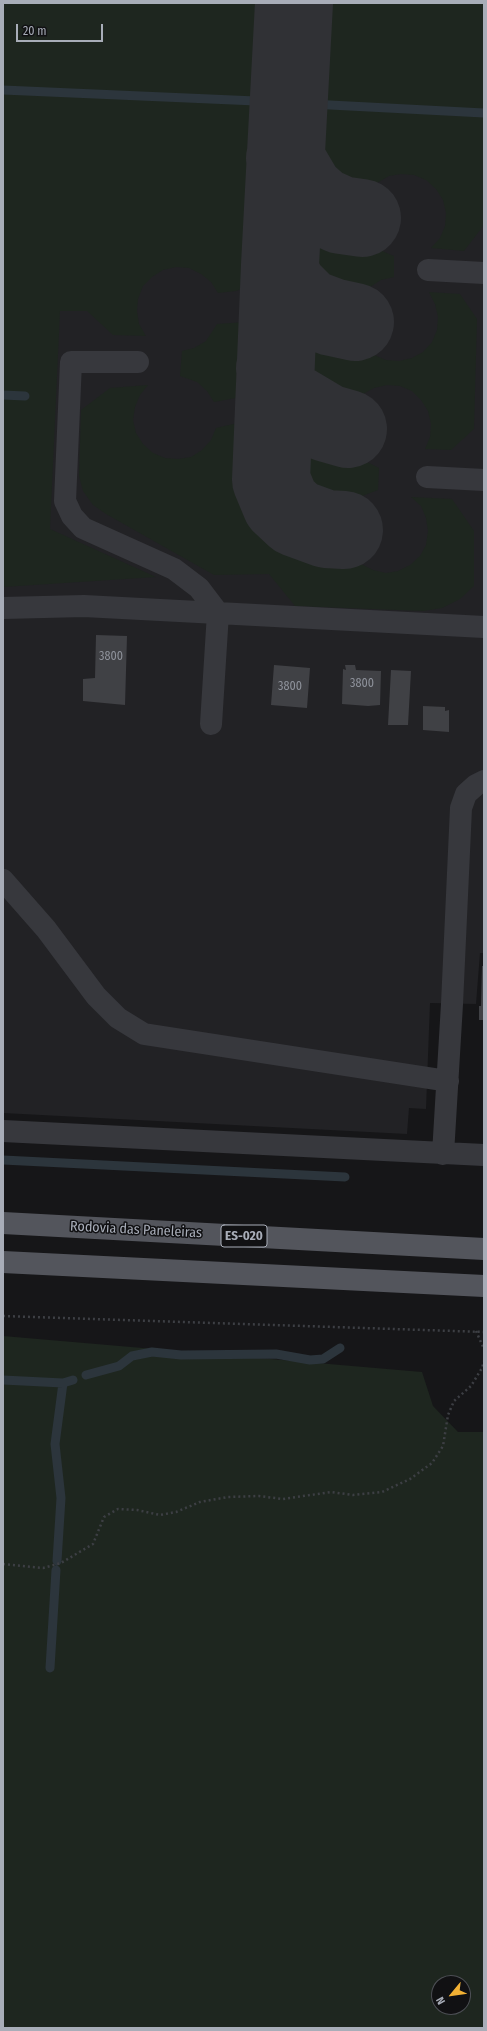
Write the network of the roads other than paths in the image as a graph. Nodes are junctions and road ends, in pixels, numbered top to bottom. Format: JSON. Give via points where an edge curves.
{"nodes":[{"id":1,"x":428,"y":270,"type":"dead end"},
{"id":2,"x":484,"y":273,"type":"edge"},
{"id":3,"x":138,"y":362,"type":"dead end"},
{"id":4,"x":427,"y":477,"type":"dead end"},
{"id":5,"x":484,"y":480,"type":"edge"},
{"id":6,"x":3,"y":608,"type":"edge"},
{"id":7,"x":218,"y":613,"type":"junction"},
{"id":8,"x":484,"y":627,"type":"edge"},
{"id":9,"x":211,"y":724,"type":"dead end"},
{"id":10,"x":484,"y":781,"type":"edge"},
{"id":11,"x":3,"y":880,"type":"edge"},
{"id":12,"x":448,"y":1081,"type":"junction"},
{"id":13,"x":3,"y":1131,"type":"edge"},
{"id":14,"x":443,"y":1154,"type":"junction"},
{"id":15,"x":484,"y":1155,"type":"edge"},
{"id":16,"x":3,"y":1223,"type":"edge"},
{"id":17,"x":484,"y":1249,"type":"edge"},
{"id":18,"x":3,"y":1262,"type":"edge"},
{"id":19,"x":484,"y":1286,"type":"edge"}],
"edges":[{"from":1,"to":2,"type":"street"},
{"from":3,"to":7,"type":"street","via":[[71,362],[65,501],[72,516],[83,528],[174,569],[199,588]]},
{"from":4,"to":5,"type":"street"},
{"from":6,"to":7,"type":"street","via":[[84,606]]},
{"from":7,"to":8,"type":"street"},
{"from":7,"to":9,"type":"street"},
{"from":10,"to":12,"type":"street","via":[[466,794],[461,808]]},
{"from":11,"to":12,"type":"street","via":[[46,929],[96,996],[118,1018],[144,1034]]},
{"from":12,"to":14,"type":"street"},
{"from":13,"to":14,"type":"street"},
{"from":14,"to":15,"type":"street"},
{"from":16,"to":17,"type":"main road","name":"Rodovia das Paneleiras","number":"ES-020"},
{"from":18,"to":19,"type":"main road"}]}
